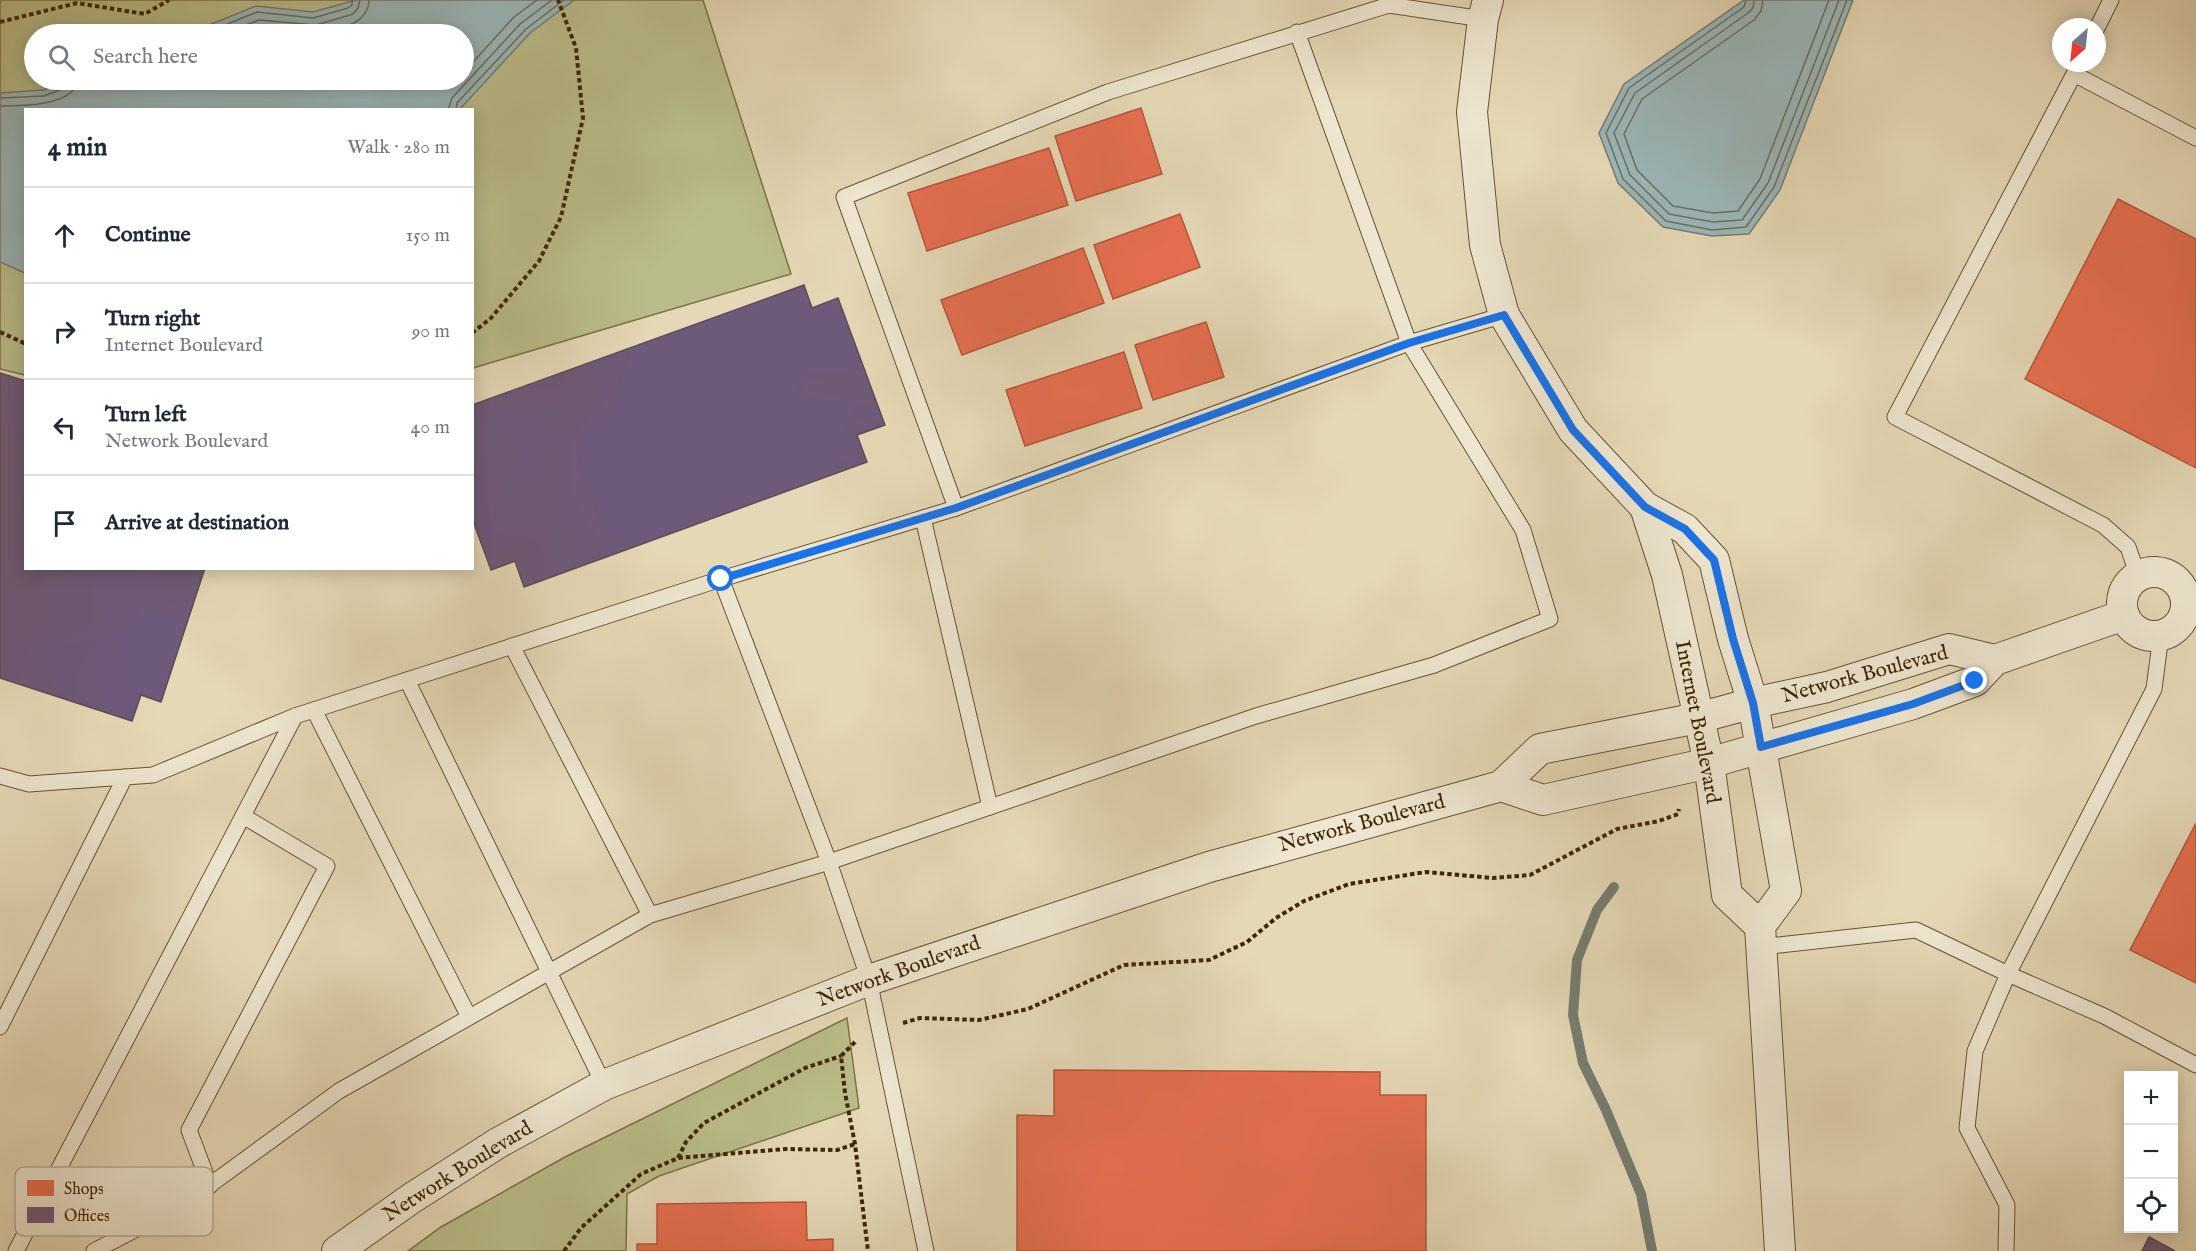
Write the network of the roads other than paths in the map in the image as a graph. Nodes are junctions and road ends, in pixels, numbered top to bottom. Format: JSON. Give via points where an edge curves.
{"nodes":[{"id":1,"x":2111,"y":0,"type":"edge"},
{"id":2,"x":1486,"y":10,"type":"edge"},
{"id":3,"x":2102,"y":18,"type":"edge"},
{"id":4,"x":1297,"y":32,"type":"junction"},
{"id":5,"x":2075,"y":72,"type":"edge"},
{"id":6,"x":2082,"y":72,"type":"edge"},
{"id":7,"x":2196,"y":138,"type":"edge"},
{"id":8,"x":1504,"y":315,"type":"junction"},
{"id":9,"x":1409,"y":343,"type":"junction"},
{"id":10,"x":1645,"y":507,"type":"junction"},
{"id":11,"x":956,"y":508,"type":"junction"},
{"id":12,"x":923,"y":518,"type":"junction"},
{"id":13,"x":2138,"y":576,"type":"junction"},
{"id":14,"x":721,"y":579,"type":"junction"},
{"id":15,"x":2124,"y":615,"type":"junction"},
{"id":16,"x":2161,"y":635,"type":"junction"},
{"id":17,"x":512,"y":646,"type":"junction"},
{"id":18,"x":1995,"y":660,"type":"junction"},
{"id":19,"x":407,"y":680,"type":"junction"},
{"id":20,"x":1753,"y":703,"type":"junction"},
{"id":21,"x":314,"y":710,"type":"junction"},
{"id":22,"x":295,"y":716,"type":"junction"},
{"id":23,"x":1698,"y":718,"type":"junction"},
{"id":24,"x":1761,"y":747,"type":"junction"},
{"id":25,"x":1709,"y":763,"type":"junction"},
{"id":26,"x":125,"y":777,"type":"junction"},
{"id":27,"x":2,"y":782,"type":"edge"},
{"id":28,"x":1501,"y":786,"type":"junction"},
{"id":29,"x":990,"y":807,"type":"junction"},
{"id":30,"x":243,"y":816,"type":"junction"},
{"id":31,"x":829,"y":862,"type":"junction"},
{"id":32,"x":650,"y":915,"type":"junction"},
{"id":33,"x":1760,"y":936,"type":"junction"},
{"id":34,"x":549,"y":973,"type":"junction"},
{"id":35,"x":2008,"y":974,"type":"junction"},
{"id":36,"x":869,"y":980,"type":"junction"},
{"id":37,"x":469,"y":1017,"type":"junction"},
{"id":38,"x":0,"y":1027,"type":"edge"},
{"id":39,"x":2196,"y":1065,"type":"edge"},
{"id":40,"x":604,"y":1085,"type":"junction"},
{"id":41,"x":60,"y":1167,"type":"edge"},
{"id":42,"x":203,"y":1167,"type":"edge"},
{"id":43,"x":213,"y":1184,"type":"edge"},
{"id":44,"x":24,"y":1236,"type":"edge"},
{"id":45,"x":123,"y":1236,"type":"edge"},
{"id":46,"x":16,"y":1251,"type":"edge"},
{"id":47,"x":94,"y":1251,"type":"edge"},
{"id":48,"x":337,"y":1251,"type":"edge"},
{"id":49,"x":926,"y":1251,"type":"edge"},
{"id":50,"x":1780,"y":1251,"type":"edge"},
{"id":51,"x":2007,"y":1251,"type":"edge"}],
"edges":[{"from":1,"to":3,"type":"lane"},
{"from":2,"to":4,"type":"lane","via":[[1389,5]]},
{"from":2,"to":8,"type":"street","name":"Internet Boulevard","via":[[1472,112],[1485,245]]},
{"from":4,"to":9,"type":"lane"},
{"from":4,"to":11,"type":"lane","via":[[1108,92],[844,197]]},
{"from":5,"to":13,"type":"lane","via":[[1895,417],[2103,525],[2128,547]]},
{"from":6,"to":7,"type":"lane"},
{"from":8,"to":9,"type":"lane"},
{"from":8,"to":10,"type":"street","name":"Internet Boulevard","via":[[1573,430]]},
{"from":9,"to":11,"type":"lane"},
{"from":9,"to":29,"type":"lane","via":[[1523,530],[1550,619],[1434,665],[1256,716]]},
{"from":10,"to":20,"type":"street","name":"Internet Boulevard","via":[[1685,529],[1714,560]]},
{"from":10,"to":23,"type":"street","name":"Internet Boulevard","via":[[1667,575]]},
{"from":11,"to":12,"type":"lane"},
{"from":12,"to":14,"type":"lane"},
{"from":12,"to":29,"type":"lane"},
{"from":13,"to":15,"type":"street","via":[[2123,594]]},
{"from":13,"to":16,"type":"street","via":[[2161,572],[2180,585],[2184,595],[2186,605],[2178,624]]},
{"from":14,"to":17,"type":"lane"},
{"from":14,"to":31,"type":"lane"},
{"from":15,"to":16,"type":"street","via":[[2138,632]]},
{"from":15,"to":18,"type":"street","name":"Network Boulevard"},
{"from":16,"to":35,"type":"lane","via":[[2154,689]]},
{"from":17,"to":19,"type":"lane"},
{"from":17,"to":32,"type":"lane"},
{"from":18,"to":20,"type":"street","name":"Network Boulevard","via":[[1949,649],[1827,687]]},
{"from":18,"to":24,"type":"street","name":"Network Boulevard","via":[[1975,681],[1913,704]]},
{"from":19,"to":21,"type":"lane"},
{"from":19,"to":34,"type":"lane"},
{"from":20,"to":23,"type":"street","name":"Network Boulevard"},
{"from":20,"to":24,"type":"street","name":"Internet Boulevard"},
{"from":21,"to":22,"type":"lane"},
{"from":21,"to":37,"type":"lane"},
{"from":22,"to":26,"type":"lane","via":[[153,775]]},
{"from":22,"to":30,"type":"lane"},
{"from":23,"to":25,"type":"street","name":"Internet Boulevard"},
{"from":23,"to":28,"type":"street","name":"Network Boulevard","via":[[1540,749]]},
{"from":24,"to":25,"type":"street","name":"Network Boulevard"},
{"from":24,"to":33,"type":"street","name":"Internet Boulevard","via":[[1786,891]]},
{"from":25,"to":28,"type":"street","name":"Network Boulevard","via":[[1543,800]]},
{"from":25,"to":33,"type":"street","name":"Internet Boulevard","via":[[1727,895]]},
{"from":26,"to":27,"type":"lane","via":[[29,784]]},
{"from":26,"to":38,"type":"lane"},
{"from":28,"to":36,"type":"street","name":"Network Boulevard","via":[[1209,867]]},
{"from":29,"to":31,"type":"lane"},
{"from":30,"to":41,"type":"lane"},
{"from":30,"to":42,"type":"lane","via":[[327,866],[189,1130]]},
{"from":31,"to":32,"type":"lane"},
{"from":31,"to":36,"type":"lane"},
{"from":32,"to":34,"type":"lane"},
{"from":33,"to":35,"type":"lane","via":[[1916,930]]},
{"from":33,"to":50,"type":"street"},
{"from":34,"to":37,"type":"lane"},
{"from":34,"to":40,"type":"lane"},
{"from":35,"to":39,"type":"lane","via":[[2104,1016]]},
{"from":35,"to":51,"type":"lane","via":[[1975,1051],[1967,1128],[2007,1205]]},
{"from":36,"to":40,"type":"street","name":"Network Boulevard"},
{"from":36,"to":49,"type":"lane"},
{"from":37,"to":43,"type":"lane","via":[[339,1091]]},
{"from":40,"to":48,"type":"street","name":"Network Boulevard","via":[[498,1143]]},
{"from":44,"to":46,"type":"lane"},
{"from":45,"to":47,"type":"lane"}]}
